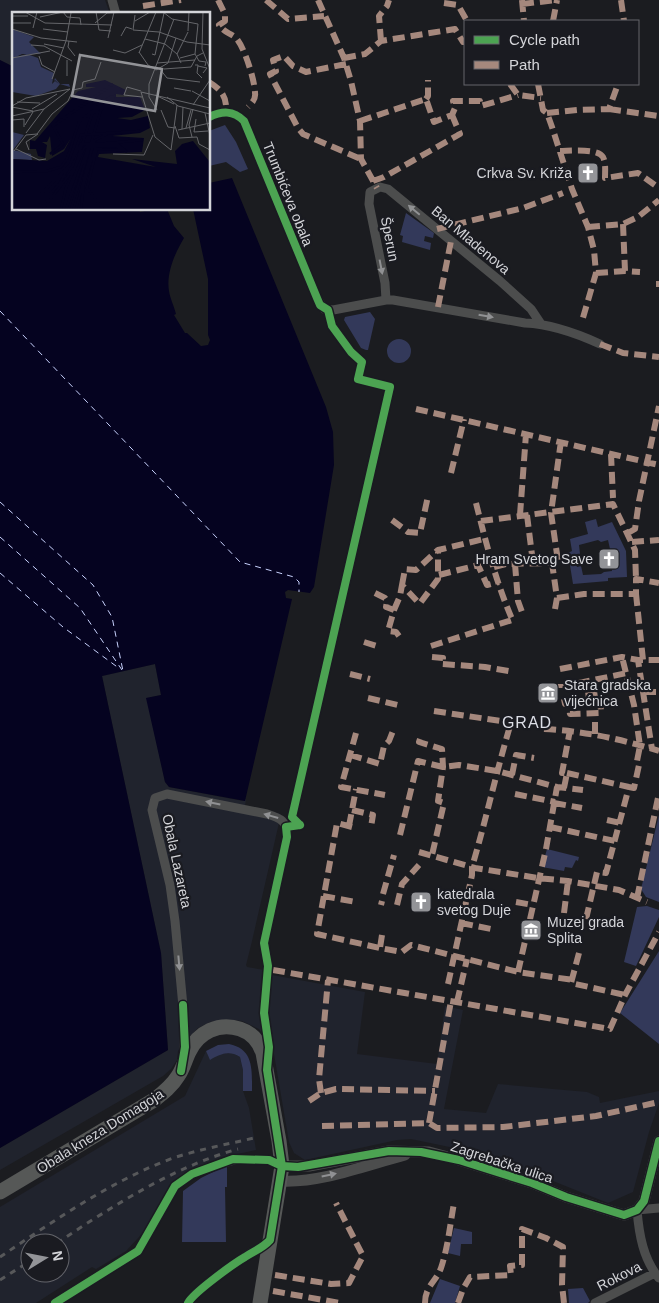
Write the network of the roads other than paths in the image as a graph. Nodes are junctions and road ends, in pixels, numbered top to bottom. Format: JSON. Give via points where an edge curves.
{"nodes":[{"id":1,"x":210,"y":117,"type":"edge"},
{"id":2,"x":377,"y":188,"type":"joint"},
{"id":3,"x":386,"y":300,"type":"junction"},
{"id":4,"x":542,"y":324,"type":"junction"},
{"id":5,"x":600,"y":344,"type":"dead end"},
{"id":6,"x":266,"y":1070,"type":"junction"},
{"id":7,"x":181,"y":1071,"type":"junction"},
{"id":8,"x":659,"y":1141,"type":"edge"},
{"id":9,"x":281,"y":1173,"type":"junction"},
{"id":10,"x":0,"y":1192,"type":"edge"},
{"id":11,"x":659,"y":1208,"type":"edge"},
{"id":12,"x":637,"y":1210,"type":"junction"},
{"id":13,"x":270,"y":1240,"type":"junction"},
{"id":14,"x":657,"y":1276,"type":"edge"},
{"id":15,"x":55,"y":1303,"type":"edge"},
{"id":16,"x":188,"y":1303,"type":"edge"},
{"id":17,"x":260,"y":1303,"type":"edge"},
{"id":18,"x":595,"y":1303,"type":"edge"}],
"edges":[{"from":1,"to":3,"type":"street","name":"Trumbićeva obala","via":[[232,113],[244,121],[320,305],[328,310]]},
{"from":2,"to":3,"type":"street","name":"Šperun","one_way":true,"via":[[370,192],[369,204]]},
{"from":4,"to":2,"type":"street","name":"Ban Mladenova","one_way":true,"via":[[531,310],[478,263],[388,189]]},
{"from":3,"to":4,"type":"street","one_way":true},
{"from":4,"to":5,"type":"street"},
{"from":6,"to":7,"type":"main road","name":"Obala kneza Domagoja","via":[[256,1039],[242,1030],[225,1027],[210,1030],[196,1040]]},
{"from":6,"to":7,"type":"street","name":"Obala Lazareta","one_way":true,"via":[[269,1047],[264,1013],[268,966],[264,943],[287,837],[284,821],[175,795],[160,795],[153,801],[152,814],[170,885],[177,940],[185,1038]]},
{"from":6,"to":9,"type":"main road"},
{"from":7,"to":10,"type":"main road","name":"Obala kneza Domagoja","via":[[172,1085],[154,1100]]},
{"from":8,"to":12,"type":"street","via":[[646,1195]]},
{"from":9,"to":12,"type":"street","name":"Zagrebačka ulica","via":[[389,1151],[428,1152],[618,1214],[628,1215]]},
{"from":9,"to":13,"type":"main road"},
{"from":9,"to":15,"type":"street","via":[[269,1160],[238,1159],[185,1178],[175,1186],[138,1251]]},
{"from":11,"to":12,"type":"street"},
{"from":12,"to":14,"type":"street","via":[[645,1254]]},
{"from":13,"to":16,"type":"street","via":[[201,1289]]},
{"from":13,"to":17,"type":"main road"},
{"from":14,"to":18,"type":"street","name":"Rokova"}]}
